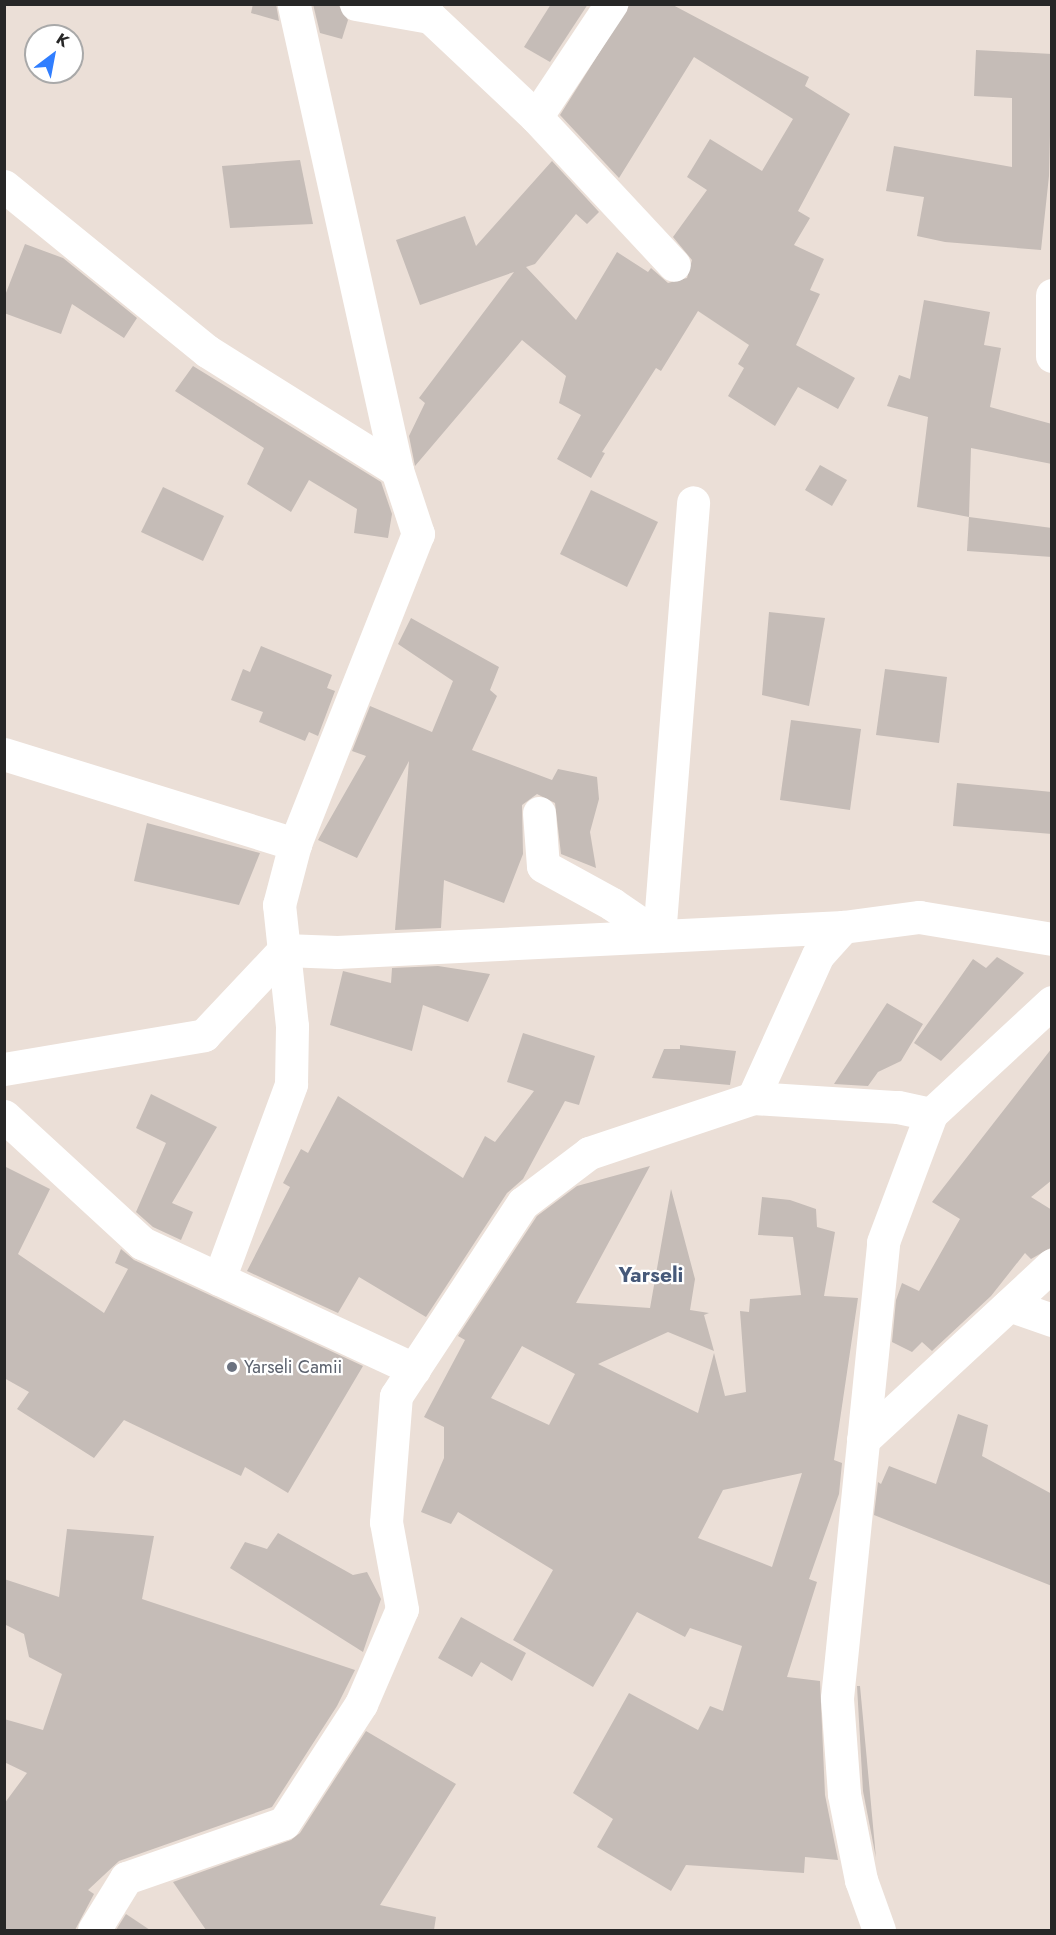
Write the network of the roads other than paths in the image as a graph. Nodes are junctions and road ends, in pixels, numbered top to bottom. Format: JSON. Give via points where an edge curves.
{"nodes":[{"id":1,"x":294,"y":4,"type":"edge"},
{"id":2,"x":356,"y":4,"type":"edge"},
{"id":3,"x":611,"y":4,"type":"edge"},
{"id":4,"x":536,"y":117,"type":"junction"},
{"id":5,"x":4,"y":186,"type":"edge"},
{"id":6,"x":674,"y":265,"type":"dead end"},
{"id":7,"x":1052,"y":295,"type":"edge"},
{"id":8,"x":1051,"y":348,"type":"edge"},
{"id":9,"x":398,"y":470,"type":"junction"},
{"id":10,"x":693,"y":502,"type":"dead end"},
{"id":11,"x":4,"y":754,"type":"edge"},
{"id":12,"x":539,"y":813,"type":"dead end"},
{"id":13,"x":295,"y":844,"type":"junction"},
{"id":14,"x":843,"y":927,"type":"junction"},
{"id":15,"x":659,"y":936,"type":"junction"},
{"id":16,"x":1052,"y":939,"type":"edge"},
{"id":17,"x":284,"y":950,"type":"junction"},
{"id":18,"x":1052,"y":1002,"type":"edge"},
{"id":19,"x":4,"y":1069,"type":"edge"},
{"id":20,"x":753,"y":1098,"type":"junction"},
{"id":21,"x":931,"y":1114,"type":"junction"},
{"id":22,"x":4,"y":1116,"type":"edge"},
{"id":23,"x":1052,"y":1265,"type":"edge"},
{"id":24,"x":219,"y":1279,"type":"junction"},
{"id":25,"x":1009,"y":1305,"type":"junction"},
{"id":26,"x":1052,"y":1320,"type":"edge"},
{"id":27,"x":414,"y":1369,"type":"junction"},
{"id":28,"x":863,"y":1440,"type":"junction"},
{"id":29,"x":94,"y":1930,"type":"edge"},
{"id":30,"x":879,"y":1930,"type":"edge"}],
"edges":[{"from":1,"to":9,"type":"street"},
{"from":2,"to":4,"type":"street","via":[[430,17]]},
{"from":3,"to":4,"type":"street"},
{"from":4,"to":6,"type":"street"},
{"from":5,"to":9,"type":"street","via":[[207,351]]},
{"from":7,"to":8,"type":"street"},
{"from":9,"to":13,"type":"street","via":[[418,534]]},
{"from":10,"to":15,"type":"street"},
{"from":11,"to":13,"type":"street"},
{"from":12,"to":15,"type":"street","via":[[543,866],[612,904]]},
{"from":13,"to":17,"type":"street","via":[[279,905]]},
{"from":14,"to":15,"type":"street"},
{"from":14,"to":16,"type":"street","via":[[919,917]]},
{"from":14,"to":20,"type":"street","via":[[818,955]]},
{"from":15,"to":17,"type":"street","via":[[337,952]]},
{"from":17,"to":19,"type":"street","via":[[204,1035]]},
{"from":17,"to":24,"type":"street","via":[[292,1026],[291,1084]]},
{"from":18,"to":21,"type":"street"},
{"from":20,"to":21,"type":"street","via":[[898,1107]]},
{"from":20,"to":27,"type":"street","via":[[589,1153],[523,1203]]},
{"from":21,"to":28,"type":"street","via":[[883,1242]]},
{"from":22,"to":24,"type":"street","via":[[142,1244]]},
{"from":23,"to":25,"type":"street"},
{"from":24,"to":27,"type":"street"},
{"from":25,"to":26,"type":"street"},
{"from":25,"to":28,"type":"street"},
{"from":27,"to":29,"type":"street","via":[[396,1396],[386,1522],[402,1609],[361,1704],[284,1823],[126,1878]]},
{"from":28,"to":30,"type":"street","via":[[837,1698],[844,1794],[861,1880]]}]}
